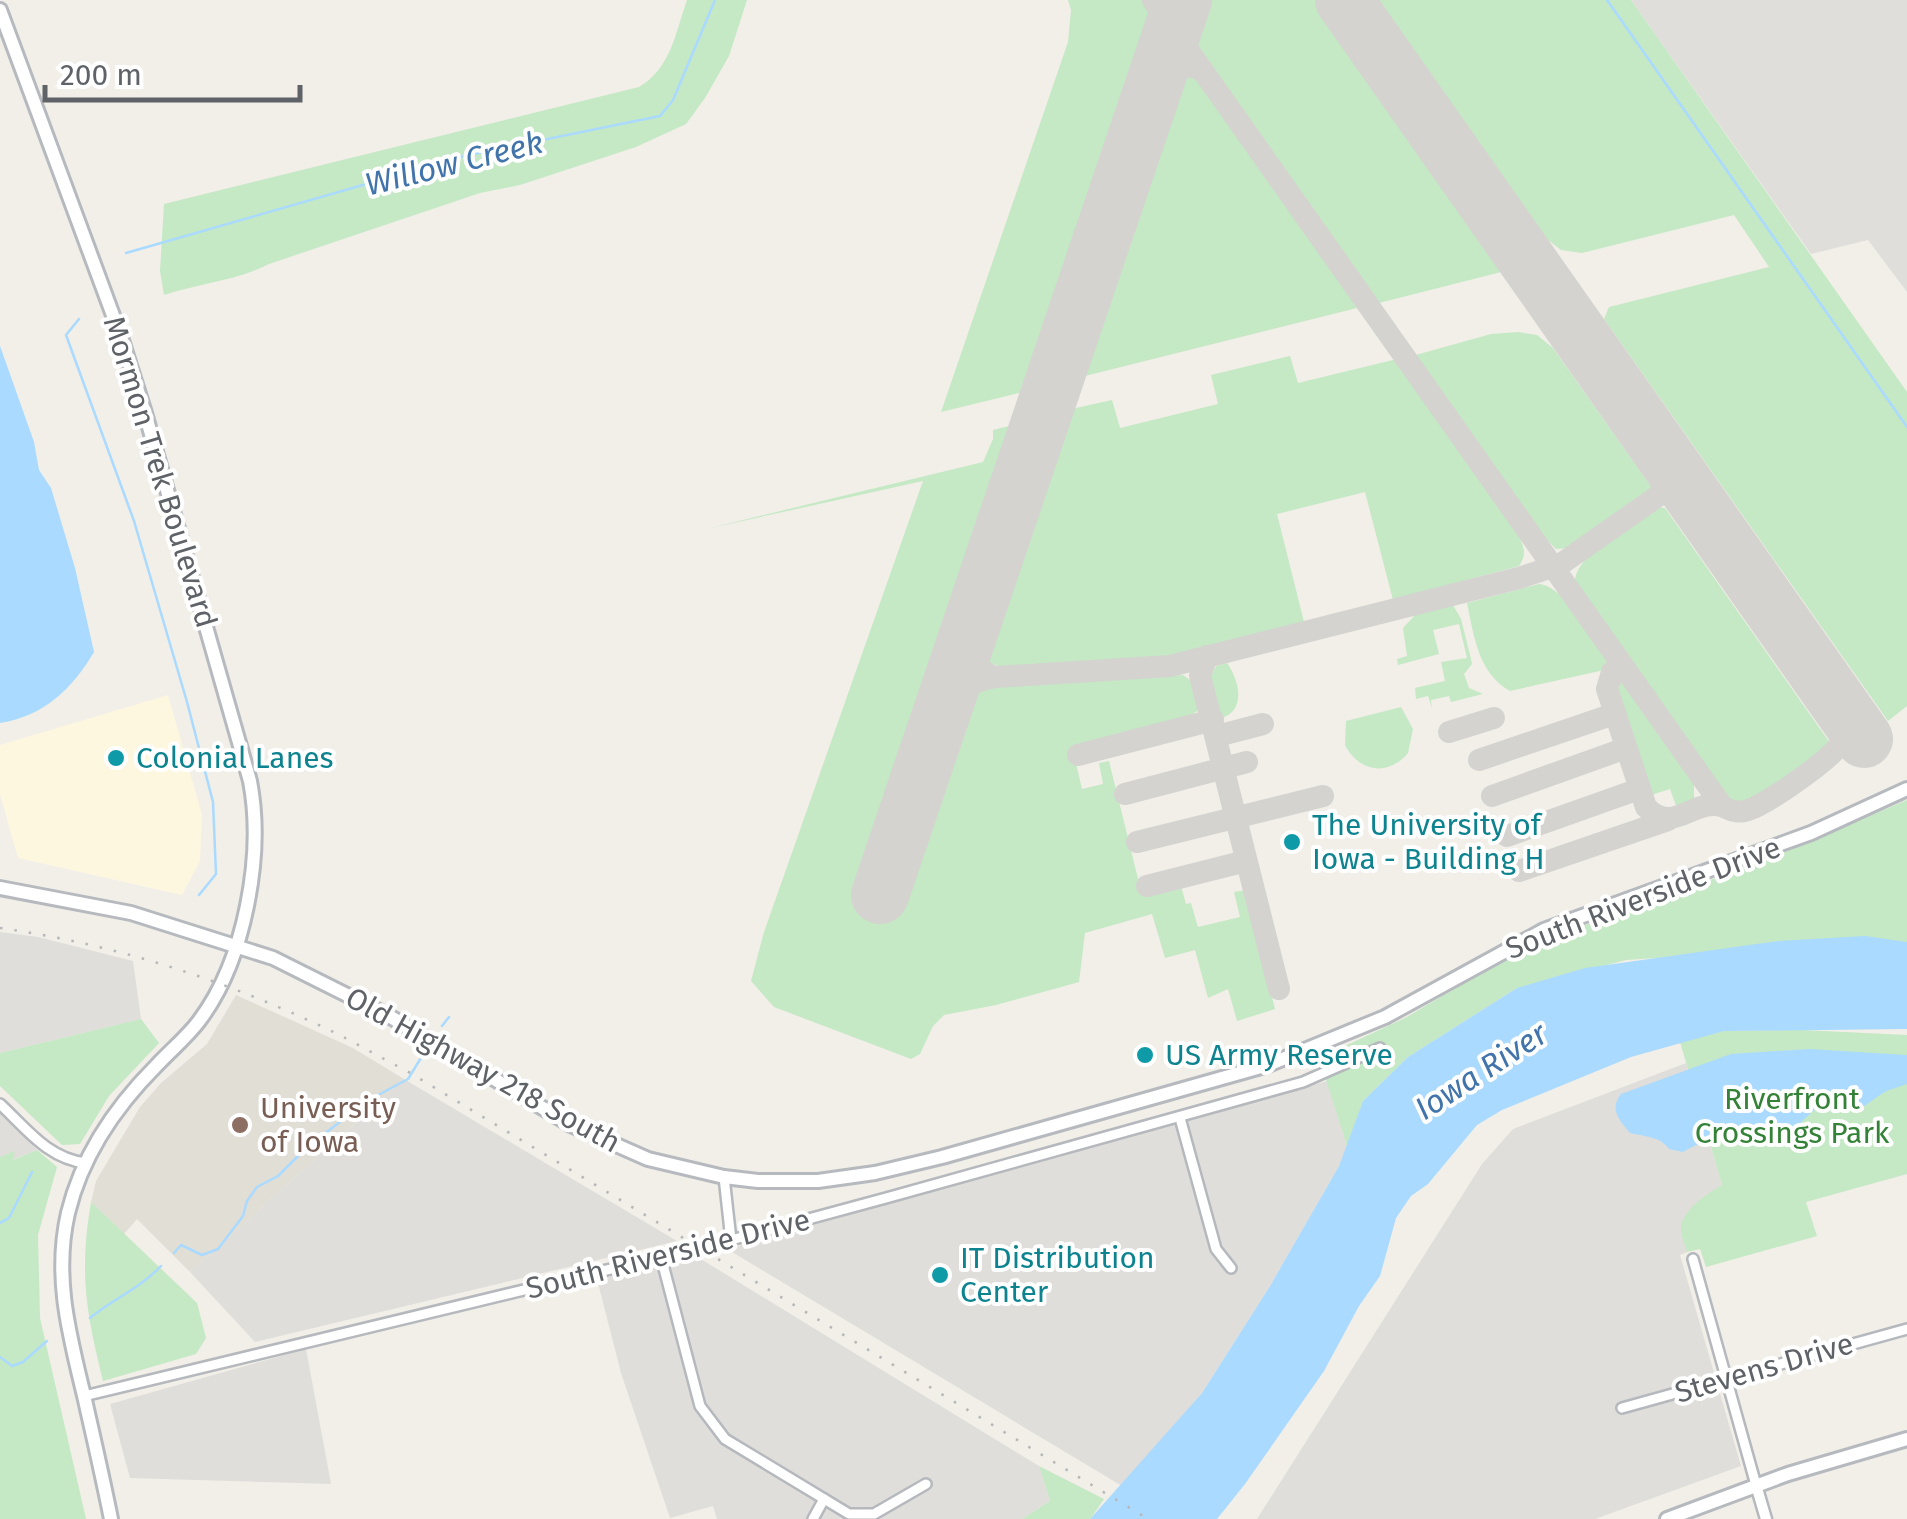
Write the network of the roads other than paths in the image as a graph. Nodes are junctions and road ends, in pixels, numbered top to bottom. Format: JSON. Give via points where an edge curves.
{"nodes":[{"id":1,"x":0,"y":10,"type":"edge"},
{"id":2,"x":1907,"y":789,"type":"edge"},
{"id":3,"x":0,"y":888,"type":"edge"},
{"id":4,"x":237,"y":945,"type":"junction"},
{"id":5,"x":1380,"y":1048,"type":"dead end"},
{"id":6,"x":1240,"y":1073,"type":"junction"},
{"id":7,"x":1248,"y":1097,"type":"junction"},
{"id":8,"x":0,"y":1104,"type":"edge"},
{"id":9,"x":1180,"y":1118,"type":"junction"},
{"id":10,"x":86,"y":1163,"type":"junction"},
{"id":11,"x":724,"y":1177,"type":"junction"},
{"id":12,"x":731,"y":1240,"type":"junction"},
{"id":13,"x":661,"y":1256,"type":"junction"},
{"id":14,"x":1693,"y":1259,"type":"dead end"},
{"id":15,"x":1231,"y":1268,"type":"dead end"},
{"id":16,"x":1907,"y":1329,"type":"edge"},
{"id":17,"x":1727,"y":1378,"type":"junction"},
{"id":18,"x":84,"y":1396,"type":"junction"},
{"id":19,"x":1622,"y":1408,"type":"dead end"},
{"id":20,"x":1907,"y":1439,"type":"edge"},
{"id":21,"x":926,"y":1484,"type":"dead end"},
{"id":22,"x":1756,"y":1485,"type":"junction"},
{"id":23,"x":824,"y":1499,"type":"junction"},
{"id":24,"x":111,"y":1519,"type":"edge"},
{"id":25,"x":813,"y":1519,"type":"edge"},
{"id":26,"x":1667,"y":1519,"type":"edge"},
{"id":27,"x":1766,"y":1519,"type":"edge"}],
"edges":[{"from":1,"to":4,"type":"main road","name":"Mormon Trek Boulevard","via":[[146,413],[250,781],[255,846]]},
{"from":2,"to":6,"type":"main road","name":"South Riverside Drive","via":[[1811,832],[1544,930],[1385,1017]]},
{"from":3,"to":4,"type":"main road","name":"Old Highway 218 South","via":[[131,913]]},
{"from":4,"to":10,"type":"main road","name":"Mormon Trek Boulevard","via":[[198,1024],[128,1094]]},
{"from":4,"to":11,"type":"main road","name":"Old Highway 218 South","via":[[390,1016],[598,1139]]},
{"from":5,"to":7,"type":"street","name":"South Riverside Drive","via":[[1325,1074]]},
{"from":6,"to":7,"type":"street"},
{"from":6,"to":11,"type":"main road","name":"Old Highway 218 South","via":[[874,1173],[793,1182]]},
{"from":7,"to":9,"type":"street","name":"South Riverside Drive"},
{"from":8,"to":10,"type":"street","via":[[44,1147]]},
{"from":9,"to":12,"type":"street","name":"South Riverside Drive"},
{"from":9,"to":15,"type":"street","via":[[1216,1249]]},
{"from":10,"to":18,"type":"main road","name":"Mormon Trek Boulevard","via":[[67,1217],[61,1276]]},
{"from":11,"to":12,"type":"street"},
{"from":12,"to":13,"type":"street","name":"South Riverside Drive"},
{"from":13,"to":18,"type":"street","name":"South Riverside Drive"},
{"from":13,"to":23,"type":"street","via":[[700,1406],[710,1422],[729,1442]]},
{"from":14,"to":17,"type":"street"},
{"from":16,"to":17,"type":"street","name":"Stevens Drive"},
{"from":17,"to":19,"type":"street","name":"Stevens Drive"},
{"from":17,"to":22,"type":"street"},
{"from":18,"to":24,"type":"main road","name":"Mormon Trek Boulevard"},
{"from":20,"to":22,"type":"main road"},
{"from":21,"to":23,"type":"street","via":[[866,1516]]},
{"from":22,"to":26,"type":"main road"},
{"from":22,"to":27,"type":"street"},
{"from":23,"to":25,"type":"street"}]}
